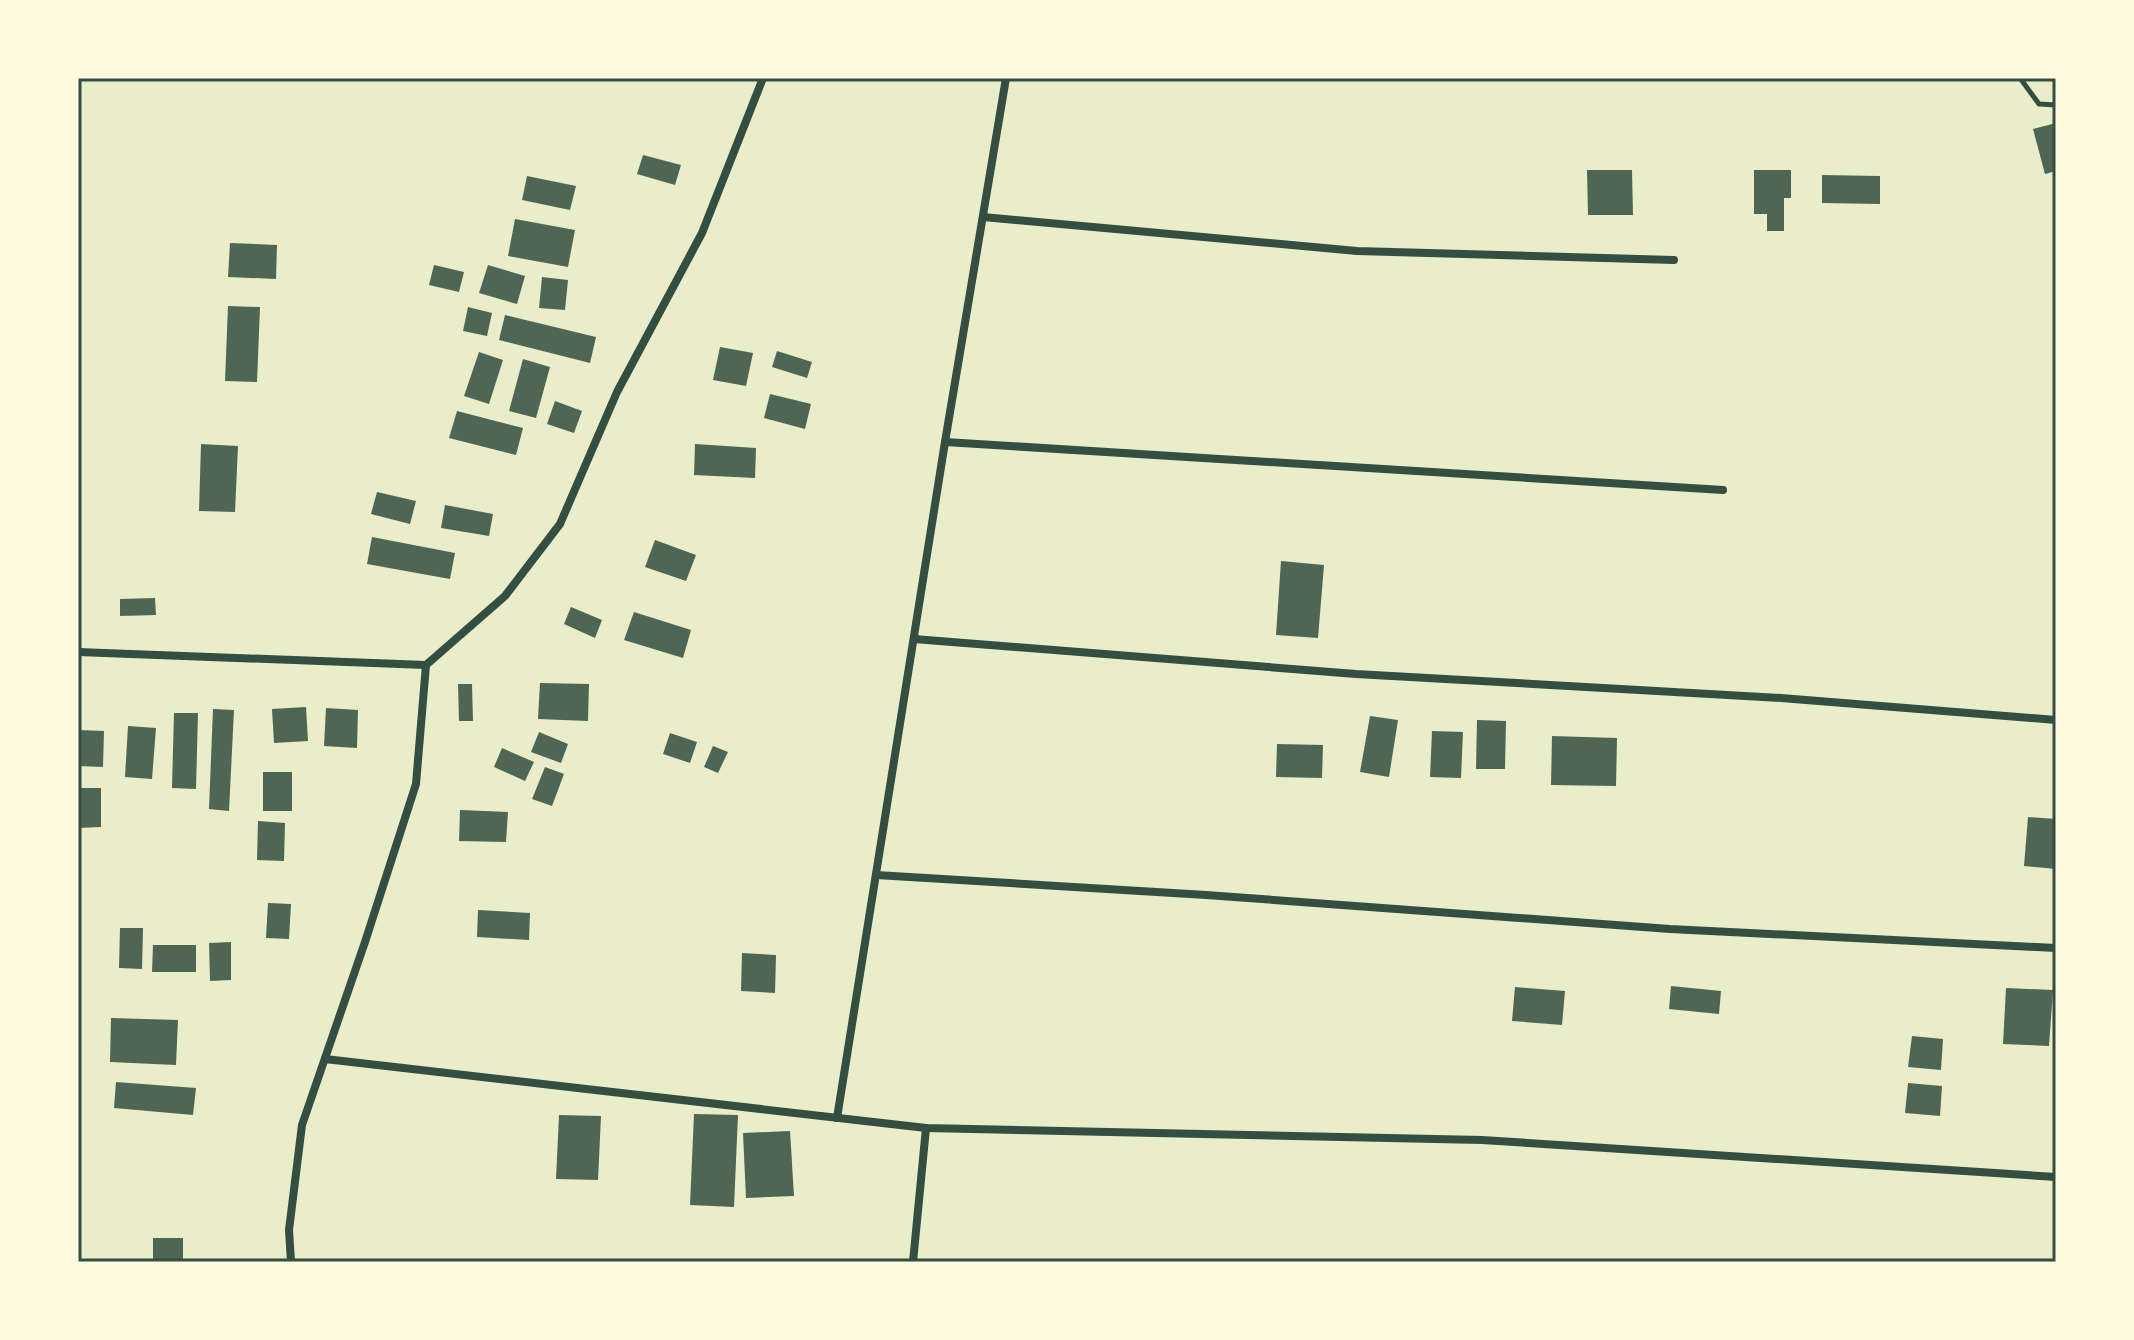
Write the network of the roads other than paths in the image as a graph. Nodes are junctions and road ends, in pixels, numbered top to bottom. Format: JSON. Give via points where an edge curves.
{"nodes":[{"id":1,"x":763,"y":78,"type":"edge"},
{"id":2,"x":1006,"y":78,"type":"edge"},
{"id":3,"x":983,"y":217,"type":"junction"},
{"id":4,"x":1674,"y":260,"type":"dead end"},
{"id":5,"x":945,"y":442,"type":"junction"},
{"id":6,"x":1723,"y":490,"type":"dead end"},
{"id":7,"x":914,"y":639,"type":"junction"},
{"id":8,"x":78,"y":652,"type":"edge"},
{"id":9,"x":426,"y":665,"type":"junction"},
{"id":10,"x":2056,"y":720,"type":"edge"},
{"id":11,"x":876,"y":875,"type":"junction"},
{"id":12,"x":2056,"y":948,"type":"edge"},
{"id":13,"x":325,"y":1059,"type":"junction"},
{"id":14,"x":837,"y":1118,"type":"junction"},
{"id":15,"x":926,"y":1128,"type":"junction"},
{"id":16,"x":2056,"y":1177,"type":"edge"},
{"id":17,"x":291,"y":1262,"type":"edge"},
{"id":18,"x":913,"y":1262,"type":"edge"}],
"edges":[{"from":1,"to":9,"type":"street","via":[[702,233],[617,392],[560,524],[505,596]]},
{"from":2,"to":3,"type":"street"},
{"from":3,"to":4,"type":"street","via":[[1357,251]]},
{"from":3,"to":5,"type":"street"},
{"from":5,"to":6,"type":"street"},
{"from":5,"to":7,"type":"street"},
{"from":7,"to":10,"type":"street"},
{"from":7,"to":11,"type":"street"},
{"from":8,"to":9,"type":"street"},
{"from":9,"to":13,"type":"street","via":[[416,784]]},
{"from":11,"to":12,"type":"street","via":[[1670,929]]},
{"from":11,"to":14,"type":"street"},
{"from":13,"to":14,"type":"street"},
{"from":13,"to":17,"type":"street","via":[[302,1125],[289,1230]]},
{"from":14,"to":15,"type":"street"},
{"from":15,"to":16,"type":"street","via":[[1482,1140]]},
{"from":15,"to":18,"type":"street"}]}
